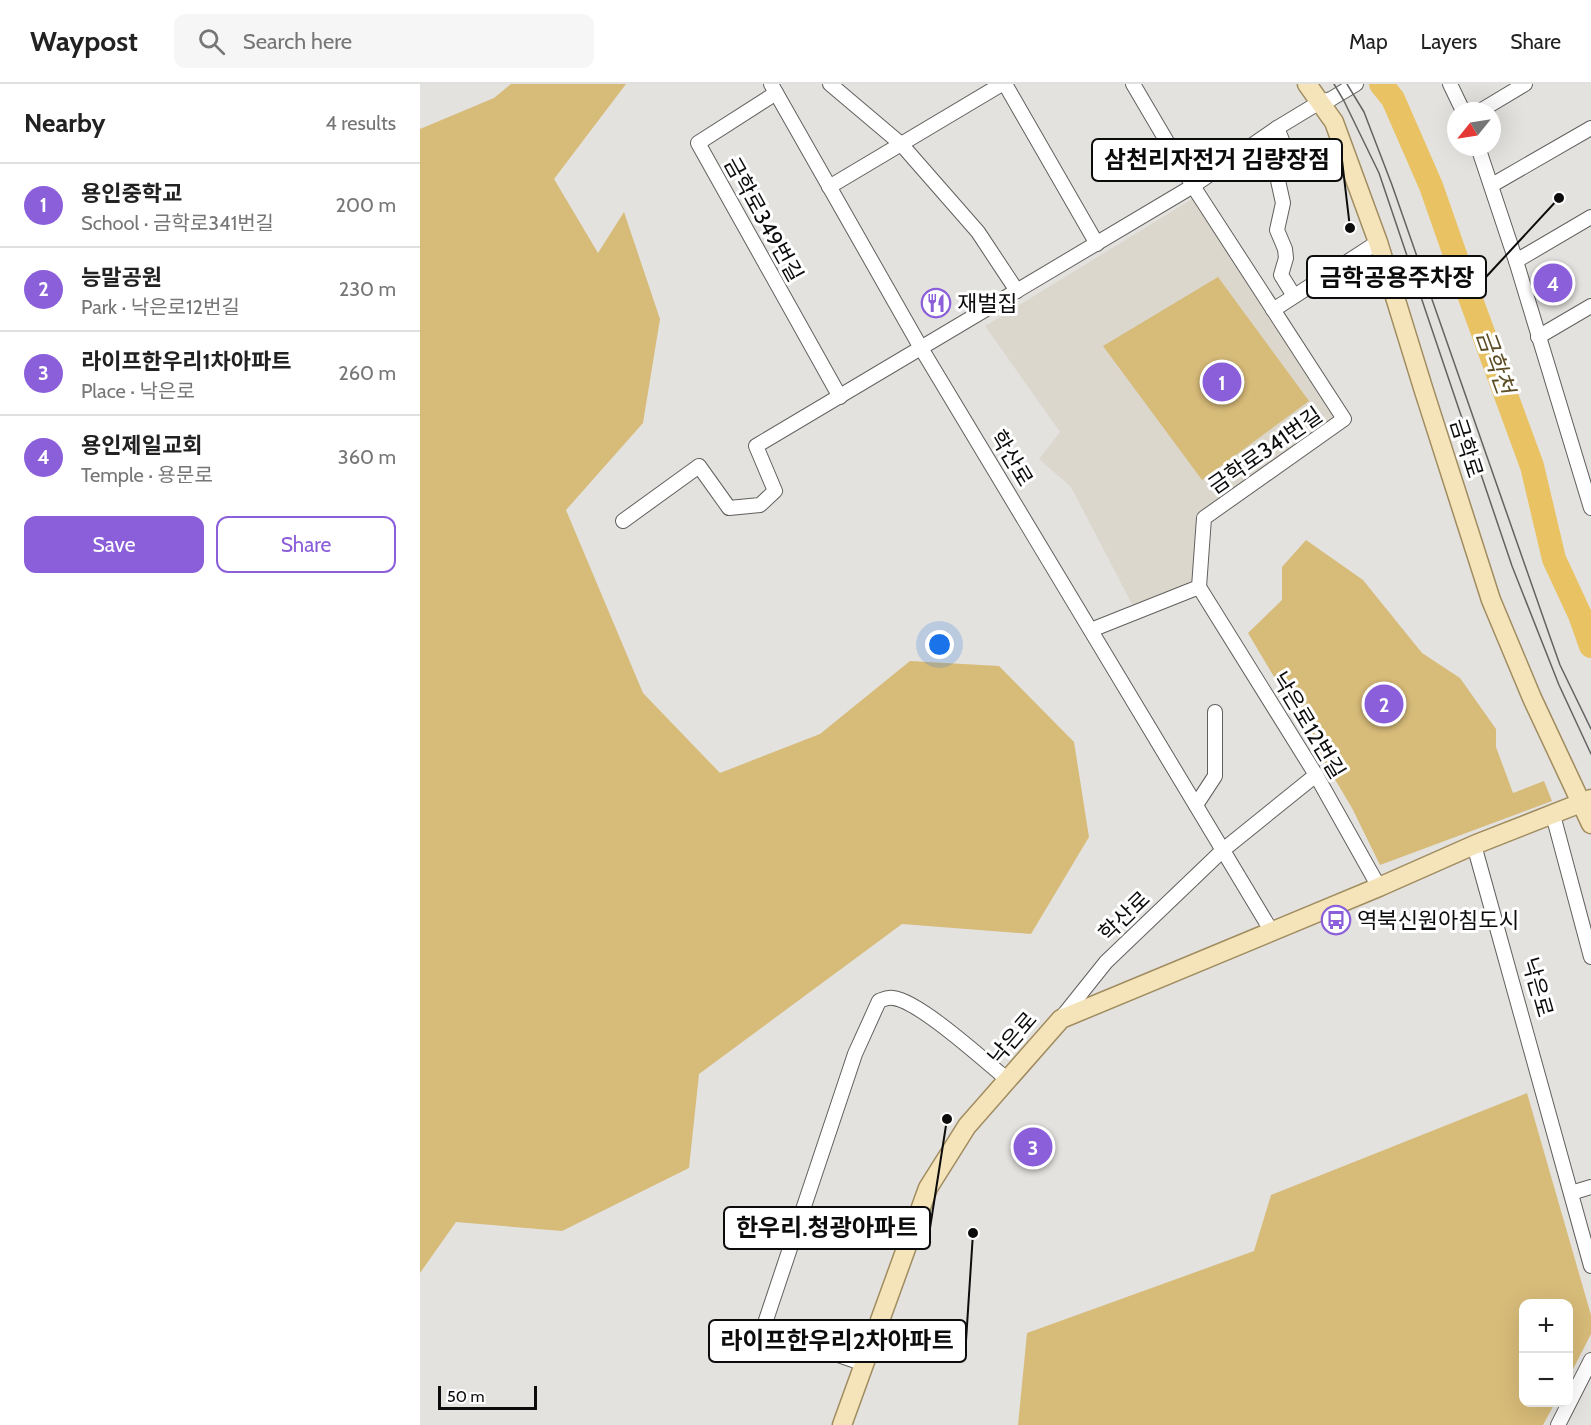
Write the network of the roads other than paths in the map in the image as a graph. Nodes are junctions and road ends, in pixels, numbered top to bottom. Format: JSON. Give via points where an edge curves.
{"nodes":[{"id":1,"x":830,"y":84,"type":"edge"},
{"id":2,"x":1004,"y":84,"type":"edge"},
{"id":3,"x":1133,"y":84,"type":"edge"},
{"id":4,"x":1307,"y":84,"type":"edge"},
{"id":5,"x":1356,"y":84,"type":"edge"},
{"id":6,"x":1450,"y":84,"type":"edge"},
{"id":7,"x":1525,"y":84,"type":"edge"},
{"id":8,"x":774,"y":88,"type":"edge"},
{"id":9,"x":1325,"y":100,"type":"junction"},
{"id":10,"x":1459,"y":102,"type":"edge"},
{"id":11,"x":1495,"y":102,"type":"edge"},
{"id":12,"x":1277,"y":128,"type":"junction"},
{"id":13,"x":1591,"y":128,"type":"edge"},
{"id":14,"x":901,"y":144,"type":"junction"},
{"id":15,"x":1481,"y":156,"type":"edge"},
{"id":16,"x":1492,"y":185,"type":"junction"},
{"id":17,"x":1194,"y":186,"type":"junction"},
{"id":18,"x":830,"y":187,"type":"junction"},
{"id":19,"x":1591,"y":217,"type":"edge"},
{"id":20,"x":1378,"y":242,"type":"junction"},
{"id":21,"x":1097,"y":244,"type":"junction"},
{"id":22,"x":1516,"y":261,"type":"junction"},
{"id":23,"x":1017,"y":291,"type":"junction"},
{"id":24,"x":1294,"y":296,"type":"junction"},
{"id":25,"x":1591,"y":306,"type":"edge"},
{"id":26,"x":1273,"y":310,"type":"junction"},
{"id":27,"x":1538,"y":337,"type":"junction"},
{"id":28,"x":921,"y":348,"type":"junction"},
{"id":29,"x":840,"y":397,"type":"junction"},
{"id":30,"x":1591,"y":508,"type":"edge"},
{"id":31,"x":623,"y":521,"type":"dead end"},
{"id":32,"x":1199,"y":586,"type":"junction"},
{"id":33,"x":1090,"y":630,"type":"junction"},
{"id":34,"x":1215,"y":712,"type":"dead end"},
{"id":35,"x":1316,"y":775,"type":"junction"},
{"id":36,"x":1586,"y":801,"type":"edge"},
{"id":37,"x":1196,"y":805,"type":"junction"},
{"id":38,"x":1553,"y":815,"type":"junction"},
{"id":39,"x":1591,"y":824,"type":"edge"},
{"id":40,"x":1474,"y":845,"type":"junction"},
{"id":41,"x":1223,"y":850,"type":"junction"},
{"id":42,"x":1379,"y":887,"type":"junction"},
{"id":43,"x":1272,"y":932,"type":"junction"},
{"id":44,"x":1591,"y":957,"type":"edge"},
{"id":45,"x":1061,"y":1019,"type":"junction"},
{"id":46,"x":1008,"y":1080,"type":"junction"},
{"id":47,"x":1591,"y":1187,"type":"edge"},
{"id":48,"x":1571,"y":1193,"type":"junction"},
{"id":49,"x":1591,"y":1266,"type":"edge"},
{"id":50,"x":1591,"y":1360,"type":"edge"},
{"id":51,"x":864,"y":1364,"type":"junction"},
{"id":52,"x":842,"y":1425,"type":"edge"},
{"id":53,"x":1557,"y":1425,"type":"edge"}],
"edges":[{"from":1,"to":14,"type":"street"},
{"from":2,"to":14,"type":"street"},
{"from":2,"to":21,"type":"street"},
{"from":3,"to":17,"type":"street"},
{"from":4,"to":9,"type":"main road","name":"금학로"},
{"from":5,"to":9,"type":"street"},
{"from":6,"to":10,"type":"street"},
{"from":7,"to":11,"type":"street"},
{"from":8,"to":18,"type":"street","name":"학산로"},
{"from":8,"to":29,"type":"street","name":"금학로349번길","via":[[698,143]]},
{"from":9,"to":12,"type":"street"},
{"from":9,"to":20,"type":"main road","name":"금학로"},
{"from":12,"to":17,"type":"street"},
{"from":12,"to":24,"type":"street","via":[[1284,145],[1277,176],[1283,202],[1277,230],[1286,258],[1281,275]]},
{"from":13,"to":16,"type":"street"},
{"from":14,"to":18,"type":"street"},
{"from":14,"to":23,"type":"street","via":[[978,232]]},
{"from":15,"to":16,"type":"street"},
{"from":16,"to":22,"type":"street"},
{"from":17,"to":21,"type":"street"},
{"from":17,"to":26,"type":"street"},
{"from":18,"to":28,"type":"street","name":"학산로"},
{"from":19,"to":22,"type":"street"},
{"from":20,"to":24,"type":"street"},
{"from":20,"to":36,"type":"main road","name":"금학로","via":[[1491,600],[1532,698]]},
{"from":21,"to":23,"type":"street"},
{"from":22,"to":27,"type":"street"},
{"from":23,"to":28,"type":"street"},
{"from":24,"to":26,"type":"street"},
{"from":25,"to":27,"type":"street"},
{"from":26,"to":32,"type":"street","name":"금학로341번길","via":[[1344,419],[1204,518]]},
{"from":27,"to":30,"type":"street"},
{"from":28,"to":29,"type":"street"},
{"from":28,"to":33,"type":"street","name":"학산로"},
{"from":29,"to":31,"type":"street","via":[[756,446],[775,490],[760,506],[729,508],[699,466]]},
{"from":32,"to":33,"type":"street"},
{"from":32,"to":35,"type":"street","name":"낙은로12번길"},
{"from":33,"to":37,"type":"street","name":"학산로"},
{"from":34,"to":37,"type":"street","via":[[1215,776]]},
{"from":35,"to":41,"type":"street"},
{"from":35,"to":42,"type":"street","name":"낙은로12번길"},
{"from":36,"to":38,"type":"main road","name":"낙은로"},
{"from":36,"to":39,"type":"main road","name":"금학로"},
{"from":37,"to":41,"type":"street","name":"학산로"},
{"from":38,"to":40,"type":"main road","name":"낙은로"},
{"from":38,"to":44,"type":"street"},
{"from":40,"to":42,"type":"main road","name":"낙은로"},
{"from":40,"to":48,"type":"street","name":"낙은로"},
{"from":41,"to":43,"type":"street","name":"학산로"},
{"from":41,"to":45,"type":"street","name":"학산로","via":[[1106,962]]},
{"from":42,"to":43,"type":"main road","name":"낙은로"},
{"from":43,"to":45,"type":"main road","name":"낙은로"},
{"from":45,"to":46,"type":"main road","name":"낙은로"},
{"from":46,"to":51,"type":"main road","name":"낙은로","via":[[967,1126],[928,1188]]},
{"from":46,"to":51,"type":"street","via":[[937,1021],[895,998],[879,1002],[855,1054],[763,1329]]},
{"from":47,"to":48,"type":"street"},
{"from":48,"to":49,"type":"street","name":"낙은로"},
{"from":50,"to":53,"type":"street"},
{"from":51,"to":52,"type":"main road","name":"낙은로"}]}
